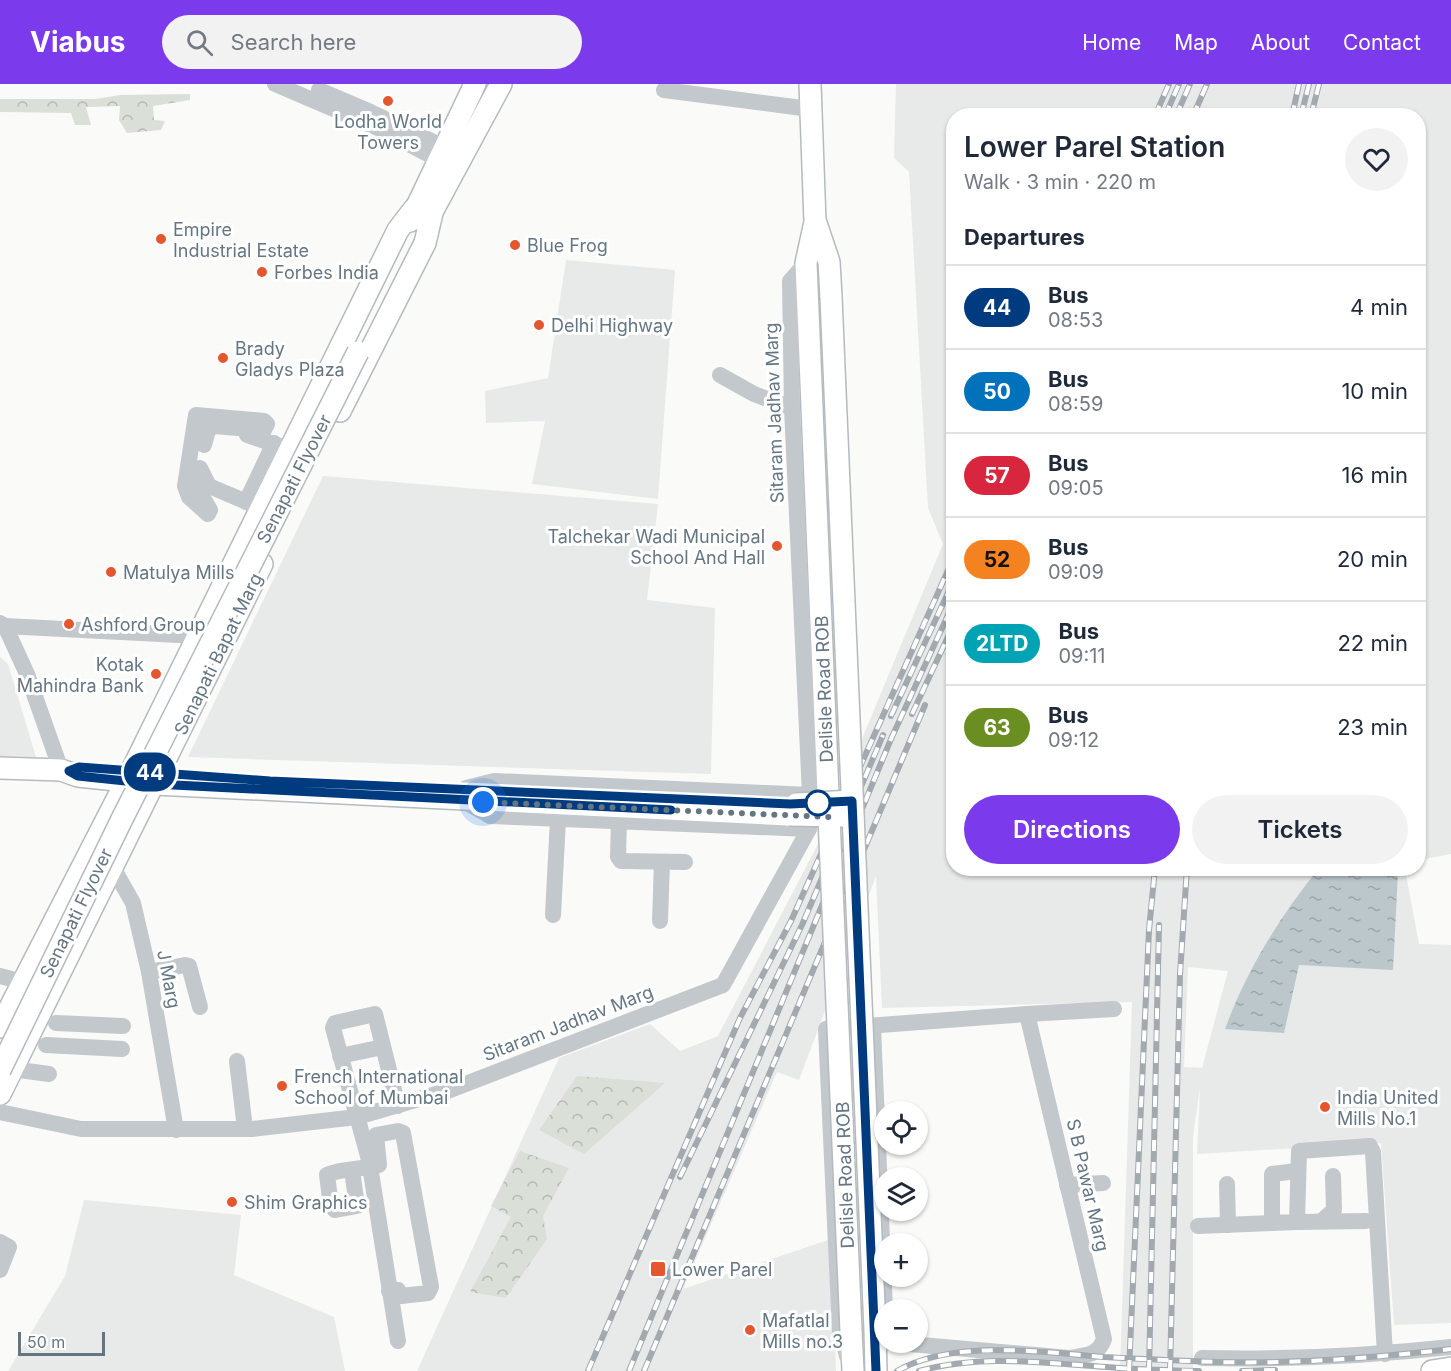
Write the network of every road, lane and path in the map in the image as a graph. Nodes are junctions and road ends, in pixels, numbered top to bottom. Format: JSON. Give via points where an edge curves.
{"nodes":[{"id":1,"x":476,"y":84,"type":"edge"},
{"id":2,"x":501,"y":84,"type":"edge"},
{"id":3,"x":810,"y":84,"type":"edge"},
{"id":4,"x":289,"y":85,"type":"edge"},
{"id":5,"x":664,"y":90,"type":"dead end"},
{"id":6,"x":810,"y":109,"type":"junction"},
{"id":7,"x":442,"y":154,"type":"junction"},
{"id":8,"x":423,"y":211,"type":"junction"},
{"id":9,"x":815,"y":222,"type":"junction"},
{"id":10,"x":806,"y":262,"type":"junction"},
{"id":11,"x":830,"y":262,"type":"junction"},
{"id":12,"x":353,"y":350,"type":"junction"},
{"id":13,"x":720,"y":375,"type":"dead end"},
{"id":14,"x":792,"y":408,"type":"junction"},
{"id":15,"x":204,"y":445,"type":"junction"},
{"id":16,"x":282,"y":446,"type":"junction"},
{"id":17,"x":201,"y":472,"type":"junction"},
{"id":18,"x":254,"y":505,"type":"junction"},
{"id":19,"x":3,"y":625,"type":"edge"},
{"id":20,"x":198,"y":636,"type":"junction"},
{"id":21,"x":220,"y":648,"type":"junction"},
{"id":22,"x":0,"y":768,"type":"edge"},
{"id":23,"x":65,"y":771,"type":"junction"},
{"id":24,"x":129,"y":775,"type":"junction"},
{"id":25,"x":158,"y":778,"type":"junction"},
{"id":26,"x":467,"y":794,"type":"junction"},
{"id":27,"x":823,"y":805,"type":"junction"},
{"id":28,"x":852,"y":808,"type":"junction"},
{"id":29,"x":558,"y":819,"type":"junction"},
{"id":30,"x":620,"y":821,"type":"junction"},
{"id":31,"x":809,"y":829,"type":"junction"},
{"id":32,"x":89,"y":853,"type":"junction"},
{"id":33,"x":662,"y":862,"type":"junction"},
{"id":34,"x":685,"y":862,"type":"dead end"},
{"id":35,"x":112,"y":866,"type":"junction"},
{"id":36,"x":553,"y":915,"type":"dead end"},
{"id":37,"x":660,"y":921,"type":"dead end"},
{"id":38,"x":149,"y":972,"type":"junction"},
{"id":39,"x":0,"y":976,"type":"edge"},
{"id":40,"x":22,"y":982,"type":"junction"},
{"id":41,"x":200,"y":1007,"type":"dead end"},
{"id":42,"x":1114,"y":1009,"type":"dead end"},
{"id":43,"x":1027,"y":1014,"type":"junction"},
{"id":44,"x":56,"y":1023,"type":"dead end"},
{"id":45,"x":123,"y":1026,"type":"dead end"},
{"id":46,"x":0,"y":1027,"type":"edge"},
{"id":47,"x":873,"y":1027,"type":"junction"},
{"id":48,"x":46,"y":1046,"type":"dead end"},
{"id":49,"x":383,"y":1047,"type":"junction"},
{"id":50,"x":122,"y":1048,"type":"dead end"},
{"id":51,"x":0,"y":1049,"type":"edge"},
{"id":52,"x":340,"y":1056,"type":"junction"},
{"id":53,"x":237,"y":1061,"type":"dead end"},
{"id":54,"x":6,"y":1069,"type":"edge"},
{"id":55,"x":49,"y":1074,"type":"dead end"},
{"id":56,"x":0,"y":1094,"type":"edge"},
{"id":57,"x":398,"y":1106,"type":"junction"},
{"id":58,"x":0,"y":1112,"type":"edge"},
{"id":59,"x":357,"y":1118,"type":"junction"},
{"id":60,"x":249,"y":1129,"type":"junction"},
{"id":61,"x":176,"y":1130,"type":"junction"},
{"id":62,"x":372,"y":1162,"type":"junction"},
{"id":63,"x":352,"y":1170,"type":"dead end"},
{"id":64,"x":1297,"y":1172,"type":"junction"},
{"id":65,"x":1333,"y":1176,"type":"dead end"},
{"id":66,"x":1103,"y":1183,"type":"dead end"},
{"id":67,"x":1227,"y":1184,"type":"dead end"},
{"id":68,"x":1067,"y":1185,"type":"junction"},
{"id":69,"x":1322,"y":1221,"type":"junction"},
{"id":70,"x":1366,"y":1221,"type":"dead end"},
{"id":71,"x":1297,"y":1222,"type":"junction"},
{"id":72,"x":1272,"y":1223,"type":"junction"},
{"id":73,"x":1228,"y":1225,"type":"junction"},
{"id":74,"x":1198,"y":1226,"type":"dead end"},
{"id":75,"x":0,"y":1242,"type":"edge"},
{"id":76,"x":0,"y":1270,"type":"edge"},
{"id":77,"x":394,"y":1291,"type":"junction"},
{"id":78,"x":881,"y":1299,"type":"edge"},
{"id":79,"x":885,"y":1299,"type":"edge"},
{"id":80,"x":398,"y":1341,"type":"dead end"},
{"id":81,"x":928,"y":1343,"type":"edge"},
{"id":82,"x":1451,"y":1347,"type":"edge"},
{"id":83,"x":880,"y":1353,"type":"edge"},
{"id":84,"x":1385,"y":1354,"type":"junction"},
{"id":85,"x":1202,"y":1358,"type":"dead end"},
{"id":86,"x":852,"y":1371,"type":"edge"},
{"id":87,"x":877,"y":1371,"type":"edge"}],
"edges":[{"from":1,"to":7,"type":"main road"},
{"from":2,"to":8,"type":"main road"},
{"from":3,"to":6,"type":"main road"},
{"from":4,"to":7,"type":"street"},
{"from":5,"to":6,"type":"street"},
{"from":6,"to":9,"type":"main road"},
{"from":7,"to":8,"type":"main road"},
{"from":8,"to":12,"type":"main road","name":"Senapati Flyover","via":[[404,235]]},
{"from":8,"to":16,"type":"main road","name":"Senapati Bapat Marg","via":[[398,230]]},
{"from":8,"to":21,"type":"main road","name":"Senapati Bapat Marg","via":[[425,243]]},
{"from":9,"to":10,"type":"main road","name":"Delisle Road ROB"},
{"from":9,"to":11,"type":"main road","name":"Delisle Road ROB"},
{"from":10,"to":11,"type":"main road"},
{"from":10,"to":14,"type":"street","name":"Sitaram Jadhav Marg","via":[[790,281]]},
{"from":10,"to":27,"type":"main road","name":"Delisle Road ROB"},
{"from":11,"to":28,"type":"main road","name":"Delisle Road ROB","bridge":true},
{"from":12,"to":51,"type":"main road","name":"Senapati Flyover"},
{"from":12,"to":54,"type":"main road","name":"Senapati Flyover","bridge":true,"via":[[122,819]]},
{"from":13,"to":14,"type":"street","via":[[754,394]]},
{"from":14,"to":27,"type":"street","name":"Sitaram Jadhav Marg"},
{"from":15,"to":16,"type":"street","via":[[212,438],[234,433]]},
{"from":15,"to":17,"type":"street","via":[[199,455]]},
{"from":15,"to":17,"type":"street","via":[[210,428],[264,430],[267,424],[196,415],[185,486],[189,497],[208,514],[210,510],[199,491]]},
{"from":16,"to":18,"type":"main road","name":"Senapati Bapat Marg"},
{"from":17,"to":18,"type":"street","via":[[209,486]]},
{"from":18,"to":20,"type":"main road","name":"Senapati Bapat Marg"},
{"from":19,"to":20,"type":"street"},
{"from":19,"to":23,"type":"street"},
{"from":20,"to":21,"type":"street"},
{"from":20,"to":24,"type":"main road","name":"Senapati Bapat Marg"},
{"from":21,"to":25,"type":"main road","name":"Senapati Bapat Marg"},
{"from":22,"to":23,"type":"main road"},
{"from":23,"to":24,"type":"main road","via":[[78,776]]},
{"from":24,"to":25,"type":"main road"},
{"from":24,"to":32,"type":"main road","name":"Senapati Bapat Marg"},
{"from":25,"to":26,"type":"main road"},
{"from":25,"to":35,"type":"main road","name":"Senapati Bapat Marg"},
{"from":26,"to":27,"type":"main road","bridge":true,"via":[[789,810]]},
{"from":26,"to":27,"type":"street","via":[[494,781]]},
{"from":26,"to":29,"type":"street","via":[[490,816]]},
{"from":27,"to":28,"type":"main road","bridge":true},
{"from":27,"to":31,"type":"street","name":"Sitaram Jadhav Marg"},
{"from":27,"to":86,"type":"main road","name":"Delisle Road ROB","bridge":true},
{"from":28,"to":78,"type":"main road","name":"Delisle Road ROB","bridge":true},
{"from":29,"to":30,"type":"street"},
{"from":29,"to":36,"type":"street"},
{"from":30,"to":31,"type":"street"},
{"from":30,"to":33,"type":"street","via":[[619,860]]},
{"from":31,"to":57,"type":"street","name":"Sitaram Jadhav Marg","via":[[723,984]]},
{"from":32,"to":35,"type":"street"},
{"from":32,"to":40,"type":"main road","name":"Senapati Bapat Marg"},
{"from":33,"to":34,"type":"street"},
{"from":33,"to":37,"type":"street"},
{"from":35,"to":38,"type":"street","name":"J Marg","via":[[133,903]]},
{"from":35,"to":54,"type":"main road","name":"Senapati Bapat Marg"},
{"from":38,"to":41,"type":"street","via":[[189,966]]},
{"from":38,"to":61,"type":"street","name":"J Marg"},
{"from":39,"to":40,"type":"street"},
{"from":40,"to":46,"type":"main road","name":"Senapati Bapat Marg"},
{"from":42,"to":43,"type":"street"},
{"from":43,"to":47,"type":"street"},
{"from":43,"to":68,"type":"street","name":"S B Pawar Marg"},
{"from":44,"to":45,"type":"street"},
{"from":47,"to":79,"type":"street"},
{"from":47,"to":86,"type":"street","via":[[826,1029],[840,1331]]},
{"from":48,"to":50,"type":"street"},
{"from":49,"to":52,"type":"street"},
{"from":49,"to":52,"type":"street","via":[[377,1017],[372,1013],[333,1024]]},
{"from":49,"to":57,"type":"street"},
{"from":52,"to":59,"type":"street"},
{"from":53,"to":60,"type":"street"},
{"from":54,"to":55,"type":"street"},
{"from":54,"to":56,"type":"main road","name":"Senapati Bapat Marg"},
{"from":57,"to":59,"type":"street","name":"Sitaram Jadhav Marg"},
{"from":58,"to":61,"type":"street","name":"Sitaram Jadhav Marg","via":[[81,1129]]},
{"from":59,"to":60,"type":"street","name":"Sitaram Jadhav Marg"},
{"from":59,"to":62,"type":"street"},
{"from":60,"to":61,"type":"street","name":"Sitaram Jadhav Marg"},
{"from":62,"to":63,"type":"street"},
{"from":62,"to":77,"type":"street"},
{"from":62,"to":77,"type":"street","via":[[376,1135],[404,1133],[431,1287],[428,1293],[401,1296]]},
{"from":64,"to":71,"type":"street"},
{"from":64,"to":72,"type":"street","via":[[1272,1174]]},
{"from":64,"to":84,"type":"street","via":[[1297,1155],[1305,1149],[1365,1145],[1373,1152]]},
{"from":65,"to":69,"type":"street","via":[[1334,1210]]},
{"from":66,"to":68,"type":"street"},
{"from":67,"to":73,"type":"street"},
{"from":68,"to":81,"type":"street","name":"S B Pawar Marg","via":[[1104,1339],[1100,1349],[1070,1358]]},
{"from":69,"to":70,"type":"street"},
{"from":69,"to":71,"type":"street"},
{"from":71,"to":72,"type":"street"},
{"from":72,"to":73,"type":"street"},
{"from":73,"to":74,"type":"street"},
{"from":75,"to":76,"type":"street","via":[[9,1247]]},
{"from":77,"to":80,"type":"street"},
{"from":82,"to":84,"type":"street"},
{"from":83,"to":87,"type":"main road","name":"Delisle Road ROB"},
{"from":84,"to":85,"type":"street"}]}
